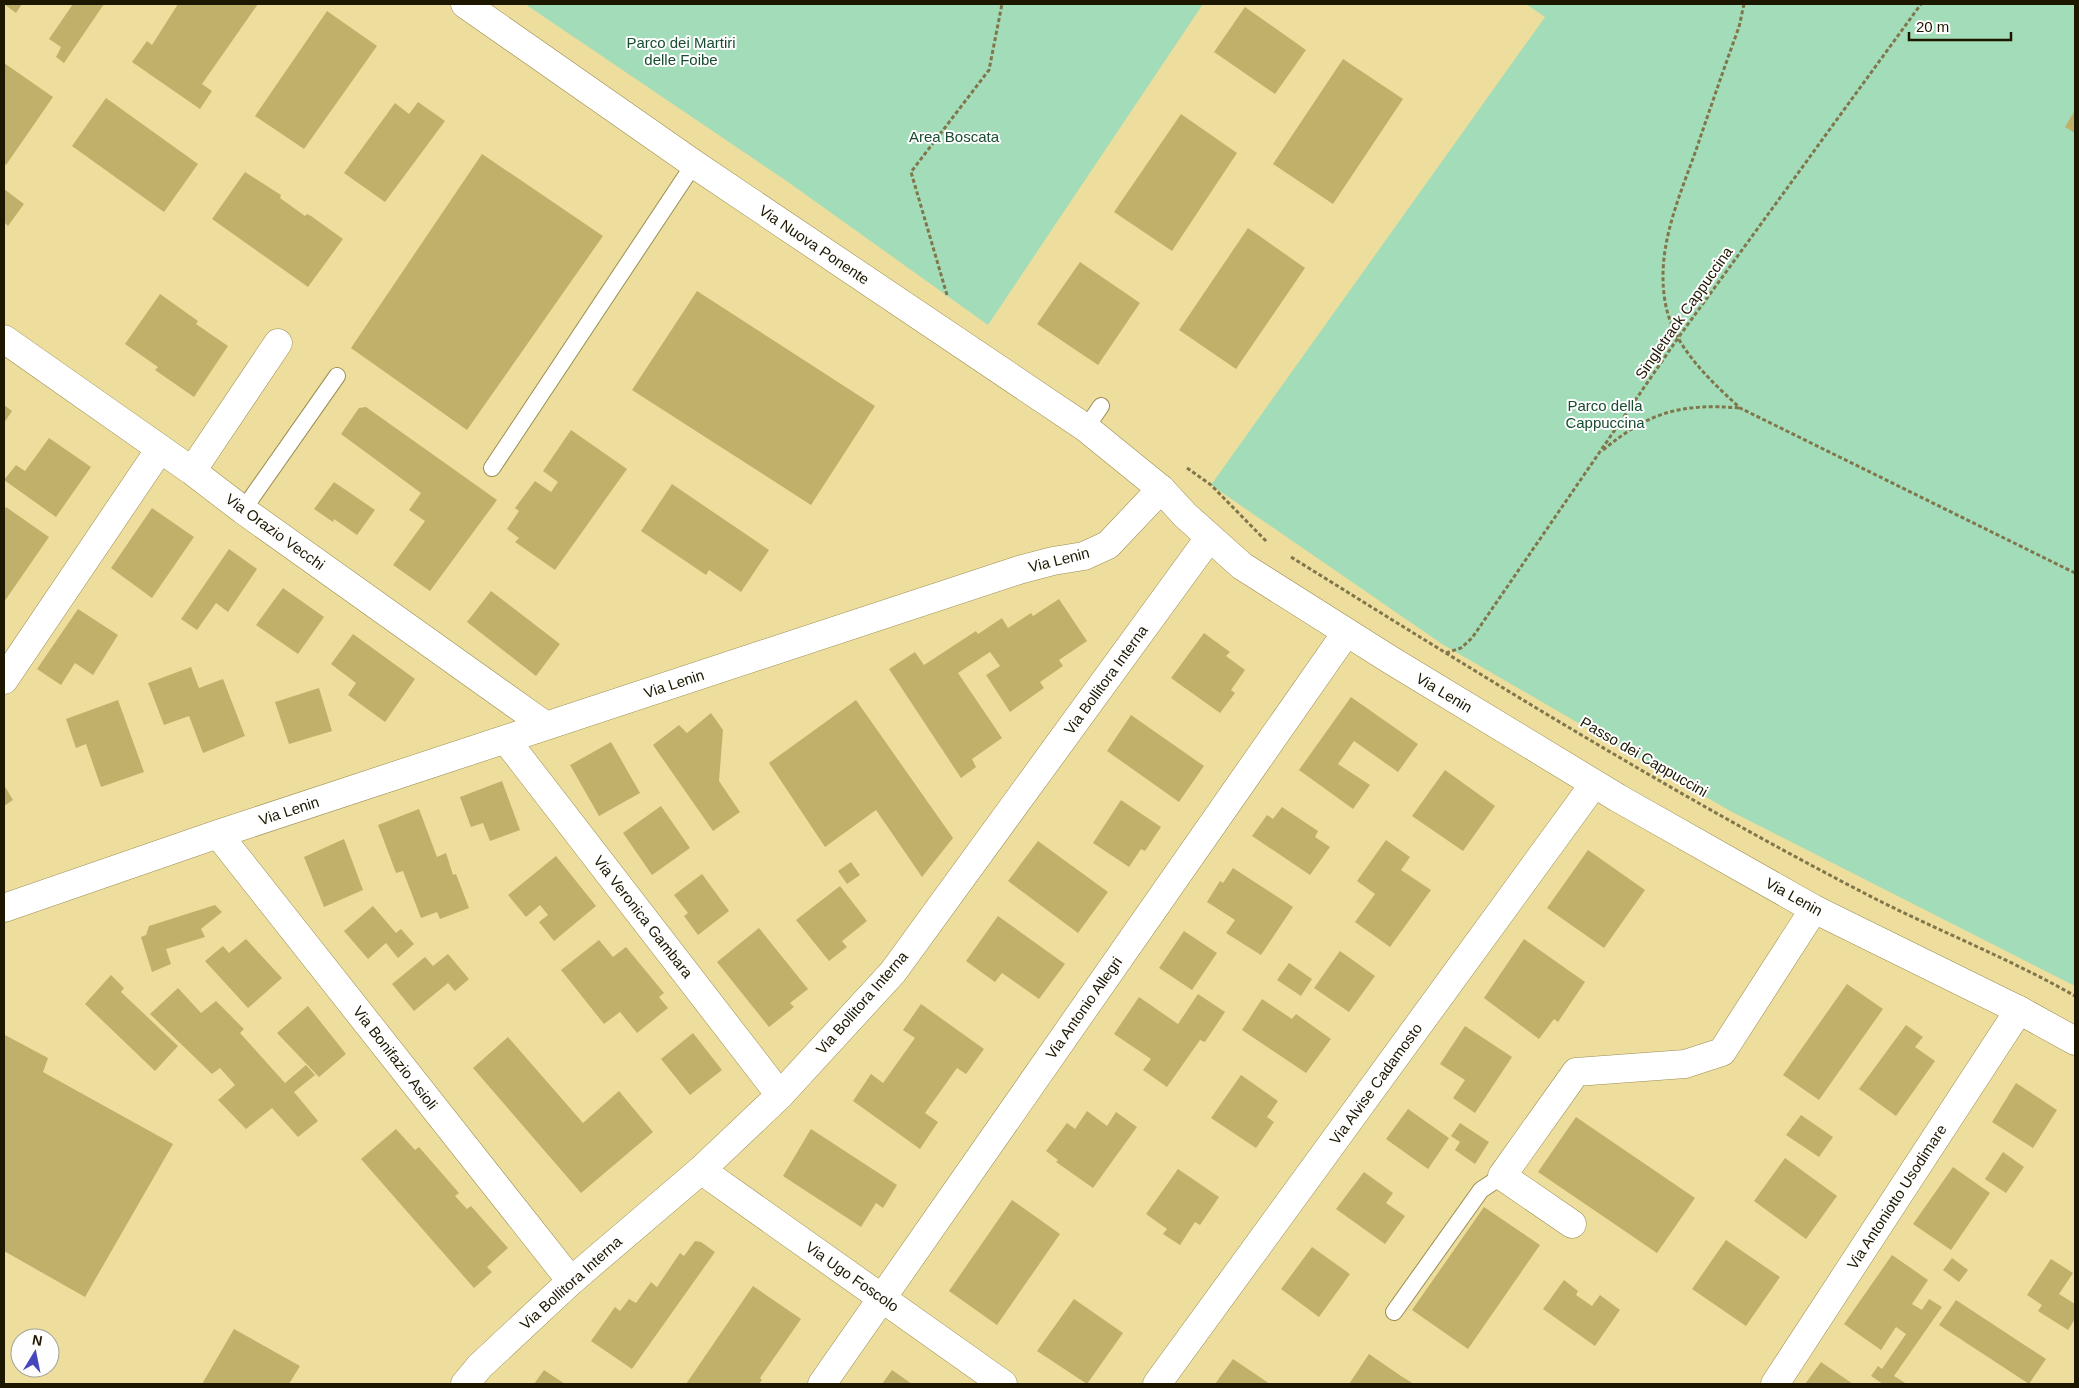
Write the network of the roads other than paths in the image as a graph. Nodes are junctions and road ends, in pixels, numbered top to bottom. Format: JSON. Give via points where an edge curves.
{"nodes":[{"id":1,"x":465,"y":4,"type":"edge"},
{"id":2,"x":694,"y":164,"type":"junction"},
{"id":3,"x":4,"y":339,"type":"edge"},
{"id":4,"x":278,"y":343,"type":"dead end"},
{"id":5,"x":337,"y":376,"type":"dead end"},
{"id":6,"x":160,"y":449,"type":"junction"},
{"id":7,"x":492,"y":468,"type":"dead end"},
{"id":8,"x":192,"y":470,"type":"junction"},
{"id":9,"x":1161,"y":489,"type":"junction"},
{"id":10,"x":243,"y":510,"type":"junction"},
{"id":11,"x":1210,"y":538,"type":"junction"},
{"id":12,"x":1346,"y":633,"type":"junction"},
{"id":13,"x":4,"y":680,"type":"edge"},
{"id":14,"x":546,"y":726,"type":"junction"},
{"id":15,"x":506,"y":740,"type":"junction"},
{"id":16,"x":1594,"y":784,"type":"junction"},
{"id":17,"x":218,"y":834,"type":"junction"},
{"id":18,"x":4,"y":908,"type":"edge"},
{"id":19,"x":1814,"y":909,"type":"junction"},
{"id":20,"x":2019,"y":1010,"type":"junction"},
{"id":21,"x":2075,"y":1041,"type":"edge"},
{"id":22,"x":780,"y":1095,"type":"junction"},
{"id":23,"x":701,"y":1170,"type":"junction"},
{"id":24,"x":1502,"y":1176,"type":"junction"},
{"id":25,"x":1572,"y":1224,"type":"dead end"},
{"id":26,"x":571,"y":1281,"type":"junction"},
{"id":27,"x":881,"y":1298,"type":"junction"},
{"id":28,"x":1394,"y":1312,"type":"dead end"},
{"id":29,"x":466,"y":1384,"type":"edge"},
{"id":30,"x":822,"y":1384,"type":"edge"},
{"id":31,"x":1003,"y":1384,"type":"edge"},
{"id":32,"x":1157,"y":1384,"type":"edge"},
{"id":33,"x":1775,"y":1384,"type":"edge"}],
"edges":[{"from":1,"to":2,"type":"street","name":"Via Nuova Ponente"},
{"from":2,"to":7,"type":"lane"},
{"from":2,"to":9,"type":"street","name":"Via Nuova Ponente","via":[[1093,417]]},
{"from":3,"to":6,"type":"street","name":"Via Orazio Vecchi"},
{"from":4,"to":8,"type":"street"},
{"from":5,"to":10,"type":"lane"},
{"from":6,"to":8,"type":"street","name":"Via Orazio Vecchi"},
{"from":6,"to":13,"type":"street"},
{"from":8,"to":10,"type":"street","name":"Via Orazio Vecchi"},
{"from":9,"to":11,"type":"street","name":"Via Lenin"},
{"from":9,"to":14,"type":"street","name":"Via Lenin","via":[[1108,545],[1084,556],[1019,570]]},
{"from":10,"to":14,"type":"street","name":"Via Orazio Vecchi"},
{"from":11,"to":12,"type":"street","name":"Via Lenin","via":[[1242,566]]},
{"from":11,"to":22,"type":"street","name":"Via Bollitora Interna","via":[[893,972]]},
{"from":12,"to":16,"type":"street","name":"Via Lenin"},
{"from":12,"to":27,"type":"street","name":"Via Antonio Allegri"},
{"from":14,"to":15,"type":"street","name":"Via Lenin"},
{"from":15,"to":17,"type":"street","name":"Via Lenin"},
{"from":15,"to":22,"type":"street","name":"Via Veronica Gambara"},
{"from":16,"to":19,"type":"street","name":"Via Lenin"},
{"from":16,"to":32,"type":"street","name":"Via Alvise Cadamosto"},
{"from":17,"to":18,"type":"street","name":"Via Lenin"},
{"from":17,"to":26,"type":"street","name":"Via Bonifazio Asioli"},
{"from":19,"to":20,"type":"street","name":"Via Lenin"},
{"from":19,"to":24,"type":"street","via":[[1722,1052],[1685,1064],[1576,1072]]},
{"from":20,"to":21,"type":"street","name":"Via Lenin"},
{"from":20,"to":33,"type":"street","name":"Via Antoniotto Usodimare"},
{"from":22,"to":23,"type":"street","name":"Via Bollitora Interna"},
{"from":23,"to":26,"type":"street","name":"Via Bollitora Interna"},
{"from":23,"to":27,"type":"street","name":"Via Ugo Foscolo"},
{"from":24,"to":25,"type":"street"},
{"from":24,"to":28,"type":"lane","via":[[1481,1190]]},
{"from":26,"to":29,"type":"street","name":"Via Bollitora Interna","via":[[480,1366]]},
{"from":27,"to":30,"type":"street","name":"Via Antonio Allegri"},
{"from":27,"to":31,"type":"street","name":"Via Ugo Foscolo"}]}
